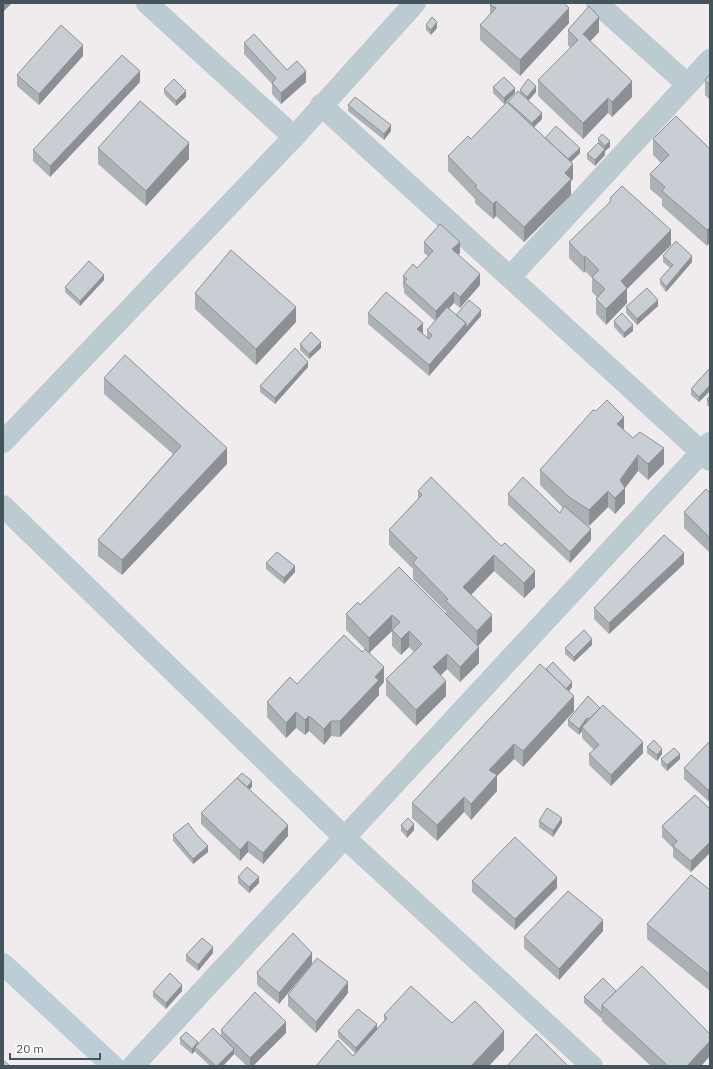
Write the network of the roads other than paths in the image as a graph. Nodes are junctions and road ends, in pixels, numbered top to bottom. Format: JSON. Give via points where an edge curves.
{"nodes":[{"id":1,"x":147,"y":3,"type":"edge"},
{"id":2,"x":415,"y":3,"type":"edge"},
{"id":3,"x":597,"y":3,"type":"edge"},
{"id":4,"x":710,"y":60,"type":"edge"},
{"id":5,"x":687,"y":84,"type":"junction"},
{"id":6,"x":321,"y":105,"type":"junction"},
{"id":7,"x":294,"y":136,"type":"junction"},
{"id":8,"x":510,"y":277,"type":"junction"},
{"id":9,"x":3,"y":442,"type":"edge"},
{"id":10,"x":707,"y":452,"type":"edge"},
{"id":11,"x":3,"y":506,"type":"edge"},
{"id":12,"x":345,"y":838,"type":"junction"},
{"id":13,"x":3,"y":964,"type":"edge"},
{"id":14,"x":113,"y":1066,"type":"edge"},
{"id":15,"x":133,"y":1066,"type":"edge"},
{"id":16,"x":592,"y":1066,"type":"edge"}],
"edges":[{"from":1,"to":7,"type":"street"},
{"from":2,"to":6,"type":"street"},
{"from":3,"to":5,"type":"street"},
{"from":4,"to":5,"type":"street"},
{"from":5,"to":8,"type":"street"},
{"from":6,"to":7,"type":"street"},
{"from":6,"to":8,"type":"street"},
{"from":7,"to":9,"type":"street"},
{"from":8,"to":10,"type":"street"},
{"from":10,"to":12,"type":"street"},
{"from":11,"to":12,"type":"street"},
{"from":12,"to":15,"type":"street"},
{"from":12,"to":16,"type":"street"},
{"from":13,"to":14,"type":"main road"}]}
